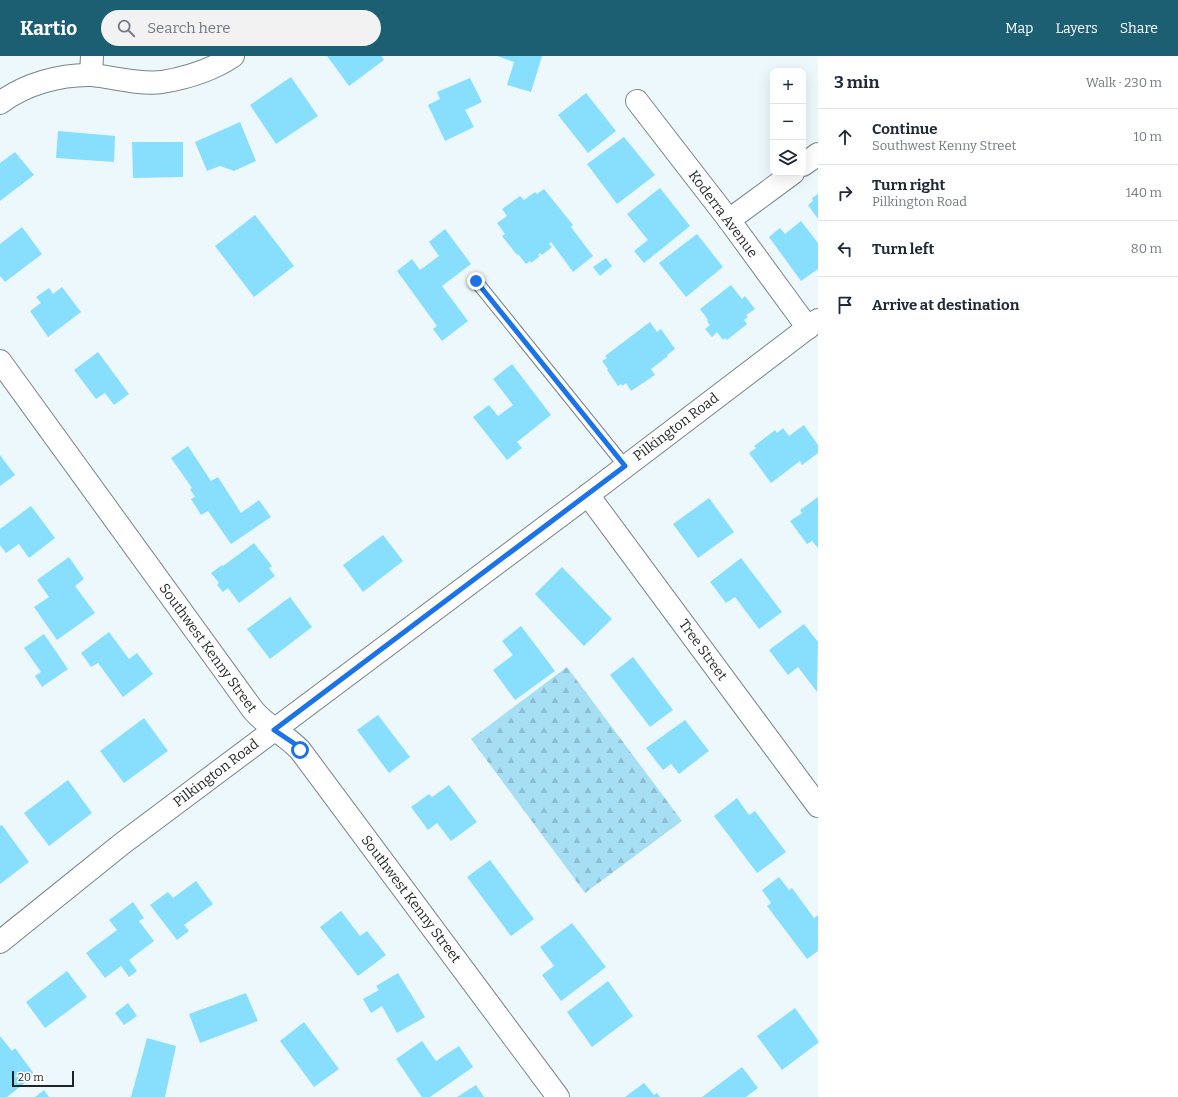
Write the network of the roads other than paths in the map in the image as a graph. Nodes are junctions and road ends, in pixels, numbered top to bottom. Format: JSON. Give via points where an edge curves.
{"nodes":[{"id":1,"x":233,"y":56,"type":"edge"},
{"id":2,"x":91,"y":66,"type":"edge"},
{"id":3,"x":637,"y":101,"type":"dead end"},
{"id":4,"x":0,"y":103,"type":"edge"},
{"id":5,"x":818,"y":154,"type":"edge"},
{"id":6,"x":806,"y":163,"type":"edge"},
{"id":7,"x":788,"y":176,"type":"edge"},
{"id":8,"x":729,"y":220,"type":"junction"},
{"id":9,"x":476,"y":281,"type":"dead end"},
{"id":10,"x":813,"y":324,"type":"edge"},
{"id":11,"x":0,"y":361,"type":"edge"},
{"id":12,"x":625,"y":466,"type":"junction"},
{"id":13,"x":588,"y":494,"type":"junction"},
{"id":14,"x":274,"y":730,"type":"junction"},
{"id":15,"x":818,"y":806,"type":"edge"},
{"id":16,"x":0,"y":942,"type":"edge"},
{"id":17,"x":558,"y":1097,"type":"edge"}],
"edges":[{"from":1,"to":2,"type":"street","via":[[200,72],[161,82],[128,80]]},
{"from":2,"to":4,"type":"street","via":[[30,86]]},
{"from":3,"to":8,"type":"street","name":"Koderra Avenue"},
{"from":5,"to":6,"type":"street"},
{"from":7,"to":8,"type":"street"},
{"from":8,"to":10,"type":"street","name":"Koderra Avenue"},
{"from":9,"to":12,"type":"lane"},
{"from":10,"to":12,"type":"street","name":"Pilkington Road"},
{"from":11,"to":14,"type":"street","name":"Southwest Kenny Street","via":[[253,710]]},
{"from":12,"to":13,"type":"street","name":"Pilkington Road"},
{"from":13,"to":14,"type":"street","name":"Pilkington Road"},
{"from":13,"to":15,"type":"street","name":"Tree Street"},
{"from":14,"to":16,"type":"street","name":"Pilkington Road","via":[[123,843]]},
{"from":14,"to":17,"type":"street","name":"Southwest Kenny Street","via":[[300,750]]}]}
